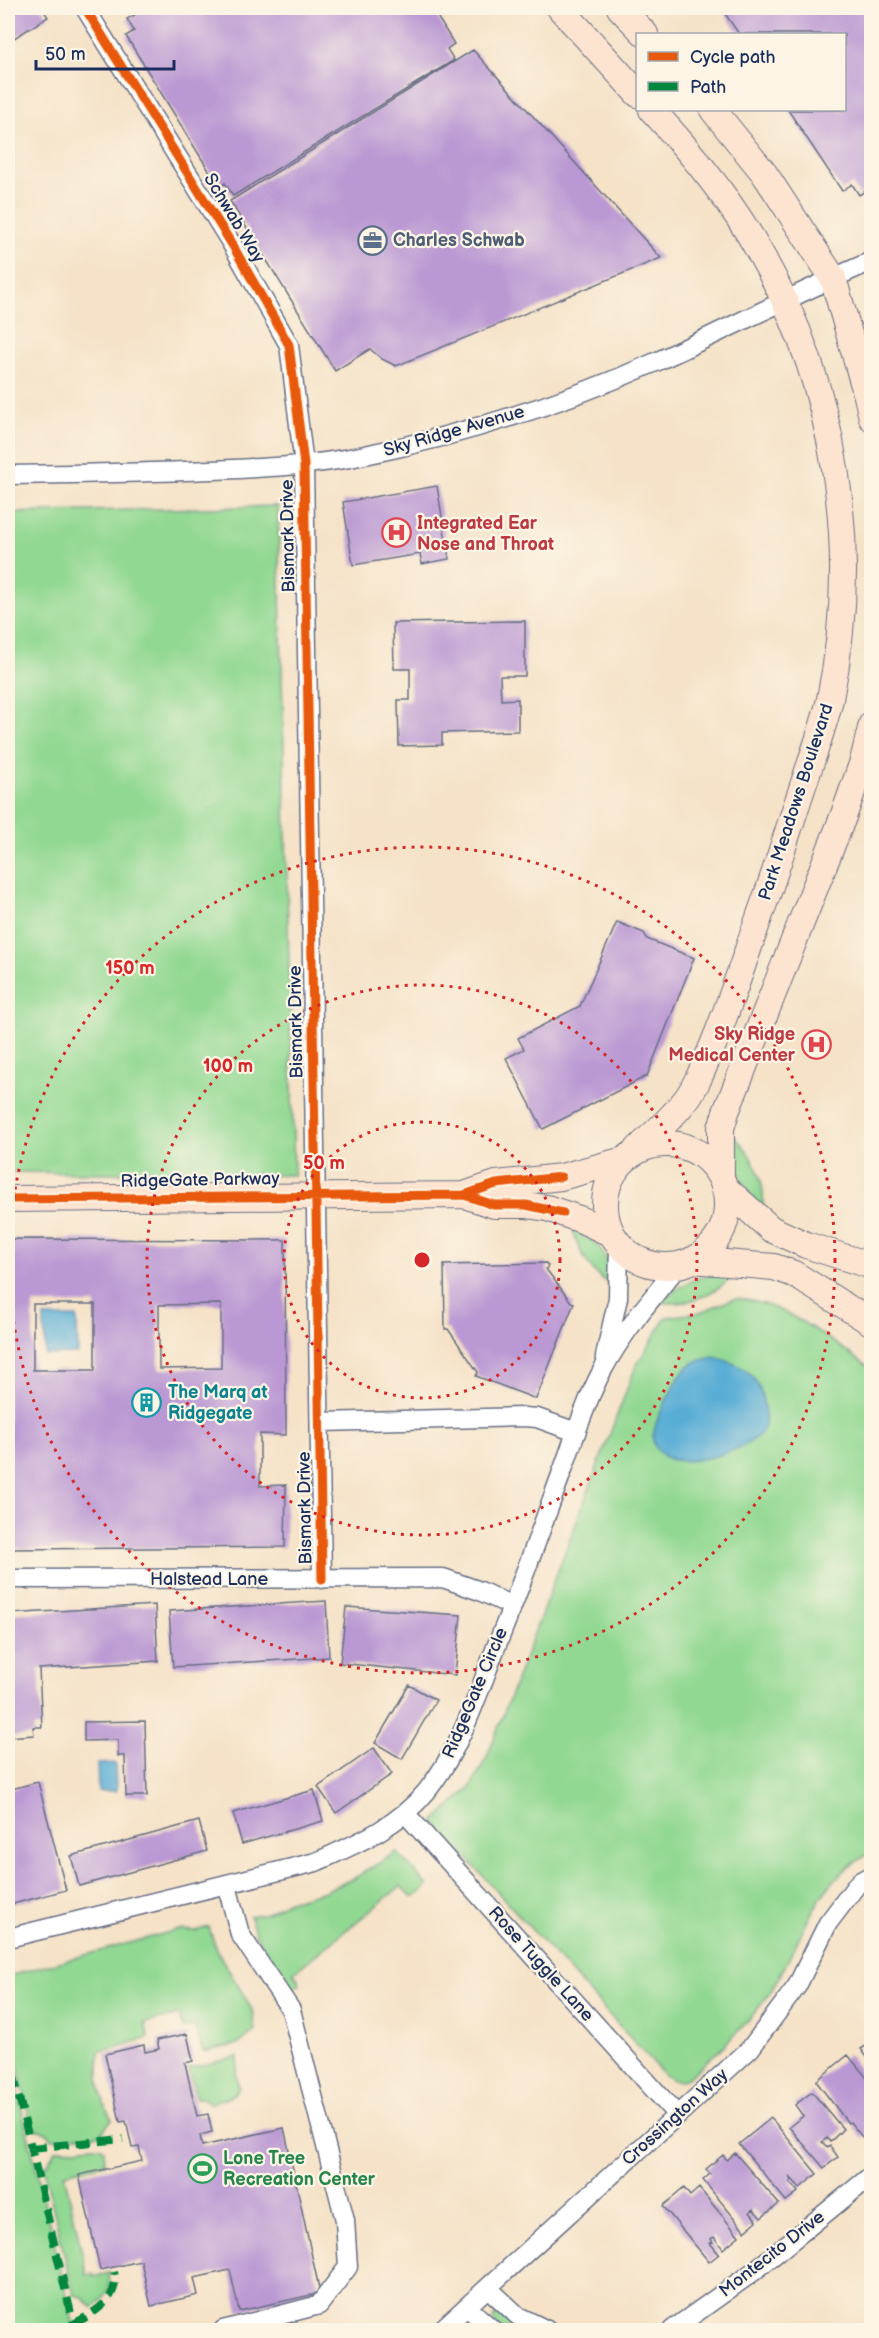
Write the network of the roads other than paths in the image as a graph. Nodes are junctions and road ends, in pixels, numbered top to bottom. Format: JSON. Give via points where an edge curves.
{"nodes":[{"id":1,"x":85,"y":8,"type":"edge"},
{"id":2,"x":561,"y":8,"type":"edge"},
{"id":3,"x":620,"y":8,"type":"edge"},
{"id":4,"x":644,"y":33,"type":"edge"},
{"id":5,"x":636,"y":92,"type":"edge"},
{"id":6,"x":653,"y":111,"type":"edge"},
{"id":7,"x":714,"y":111,"type":"edge"},
{"id":8,"x":872,"y":261,"type":"edge"},
{"id":9,"x":833,"y":278,"type":"junction"},
{"id":10,"x":784,"y":299,"type":"junction"},
{"id":11,"x":872,"y":418,"type":"edge"},
{"id":12,"x":304,"y":465,"type":"junction"},
{"id":13,"x":8,"y":476,"type":"edge"},
{"id":14,"x":872,"y":724,"type":"edge"},
{"id":15,"x":630,"y":1155,"type":"junction"},
{"id":16,"x":723,"y":1183,"type":"junction"},
{"id":17,"x":315,"y":1195,"type":"junction"},
{"id":18,"x":464,"y":1195,"type":"junction"},
{"id":19,"x":8,"y":1199,"type":"edge"},
{"id":20,"x":615,"y":1238,"type":"junction"},
{"id":21,"x":685,"y":1263,"type":"junction"},
{"id":22,"x":872,"y":1266,"type":"edge"},
{"id":23,"x":872,"y":1323,"type":"edge"},
{"id":24,"x":601,"y":1373,"type":"junction"},
{"id":25,"x":320,"y":1422,"type":"junction"},
{"id":26,"x":576,"y":1432,"type":"junction"},
{"id":27,"x":8,"y":1579,"type":"edge"},
{"id":28,"x":322,"y":1579,"type":"junction"},
{"id":29,"x":512,"y":1606,"type":"junction"},
{"id":30,"x":405,"y":1813,"type":"junction"},
{"id":31,"x":872,"y":1875,"type":"edge"},
{"id":32,"x":227,"y":1886,"type":"junction"},
{"id":33,"x":8,"y":1938,"type":"edge"},
{"id":34,"x":678,"y":2115,"type":"junction"},
{"id":35,"x":872,"y":2175,"type":"edge"},
{"id":36,"x":488,"y":2288,"type":"junction"},
{"id":37,"x":467,"y":2307,"type":"junction"},
{"id":38,"x":223,"y":2331,"type":"edge"},
{"id":39,"x":441,"y":2331,"type":"edge"},
{"id":40,"x":493,"y":2331,"type":"edge"},
{"id":41,"x":547,"y":2331,"type":"edge"},
{"id":42,"x":672,"y":2331,"type":"edge"}],
"edges":[{"from":1,"to":12,"type":"street","name":"Schwab Way","via":[[233,246],[289,345]]},
{"from":2,"to":5,"type":"main road"},
{"from":3,"to":4,"type":"main road"},
{"from":6,"to":10,"type":"main road","name":"Park Meadows Boulevard","via":[[708,175],[744,226]]},
{"from":7,"to":9,"type":"main road","via":[[764,173]]},
{"from":8,"to":9,"type":"street","name":"Sky Ridge Avenue"},
{"from":9,"to":10,"type":"street","name":"Sky Ridge Avenue"},
{"from":9,"to":11,"type":"main road"},
{"from":10,"to":12,"type":"street","name":"Sky Ridge Avenue","via":[[656,361],[560,400],[457,433],[364,456]]},
{"from":10,"to":15,"type":"main road","name":"Park Meadows Boulevard","via":[[813,373],[837,474],[844,558],[830,700],[800,801],[721,1027],[701,1073],[686,1101]]},
{"from":12,"to":13,"type":"street","name":"Sky Ridge Avenue"},
{"from":12,"to":17,"type":"street","name":"Bismark Drive"},
{"from":14,"to":16,"type":"main road","via":[[846,808],[726,1112],[721,1128]]},
{"from":15,"to":16,"type":"main road","name":"RidgeGate Parkway","via":[[663,1143],[677,1144],[713,1164]]},
{"from":15,"to":18,"type":"main road","name":"RidgeGate Parkway","via":[[561,1177],[496,1184]]},
{"from":15,"to":20,"type":"main road","via":[[614,1171],[604,1198],[605,1213]]},
{"from":16,"to":21,"type":"main road","via":[[726,1217],[722,1231],[714,1243]]},
{"from":16,"to":22,"type":"main road","name":"RidgeGate Parkway","via":[[771,1229]]},
{"from":17,"to":18,"type":"main road","name":"RidgeGate Parkway"},
{"from":17,"to":19,"type":"main road","name":"RidgeGate Parkway"},
{"from":17,"to":25,"type":"street","name":"Bismark Drive"},
{"from":18,"to":20,"type":"main road","name":"RidgeGate Parkway","via":[[494,1205],[547,1209],[582,1220]]},
{"from":20,"to":21,"type":"main road","name":"RidgeGate Parkway","via":[[636,1259],[650,1264]]},
{"from":20,"to":24,"type":"street","name":"RidgeGate Circle","via":[[618,1298]]},
{"from":21,"to":23,"type":"main road","name":"RidgeGate Parkway","via":[[774,1267],[794,1274]]},
{"from":21,"to":24,"type":"street","name":"RidgeGate Circle","via":[[634,1321]]},
{"from":24,"to":26,"type":"street","name":"RidgeGate Circle"},
{"from":25,"to":26,"type":"street","via":[[524,1417]]},
{"from":25,"to":28,"type":"street","name":"Bismark Drive"},
{"from":26,"to":29,"type":"street","name":"RidgeGate Circle"},
{"from":27,"to":28,"type":"street","name":"Halstead Lane"},
{"from":28,"to":29,"type":"street","name":"Halstead Lane","via":[[442,1578]]},
{"from":29,"to":30,"type":"street","name":"RidgeGate Circle","via":[[461,1734],[441,1771]]},
{"from":30,"to":32,"type":"street","name":"RidgeGate Circle","via":[[360,1843],[316,1863]]},
{"from":30,"to":34,"type":"street","name":"Rose Tuggle Lane"},
{"from":31,"to":34,"type":"street","name":"Crossington Way","via":[[859,1881],[828,1923],[797,1986],[750,2049]]},
{"from":32,"to":33,"type":"street","name":"RidgeGate Circle"},
{"from":32,"to":38,"type":"street","via":[[240,1934],[291,2010],[345,2220],[348,2267],[319,2305]]},
{"from":34,"to":36,"type":"street","name":"Crossington Way"},
{"from":35,"to":42,"type":"street","name":"Montecito Drive","via":[[753,2272]]},
{"from":36,"to":37,"type":"street","name":"Crossington Way"},
{"from":36,"to":41,"type":"street","via":[[518,2316]]},
{"from":37,"to":39,"type":"street","name":"Crossington Way"},
{"from":37,"to":40,"type":"street"}]}
